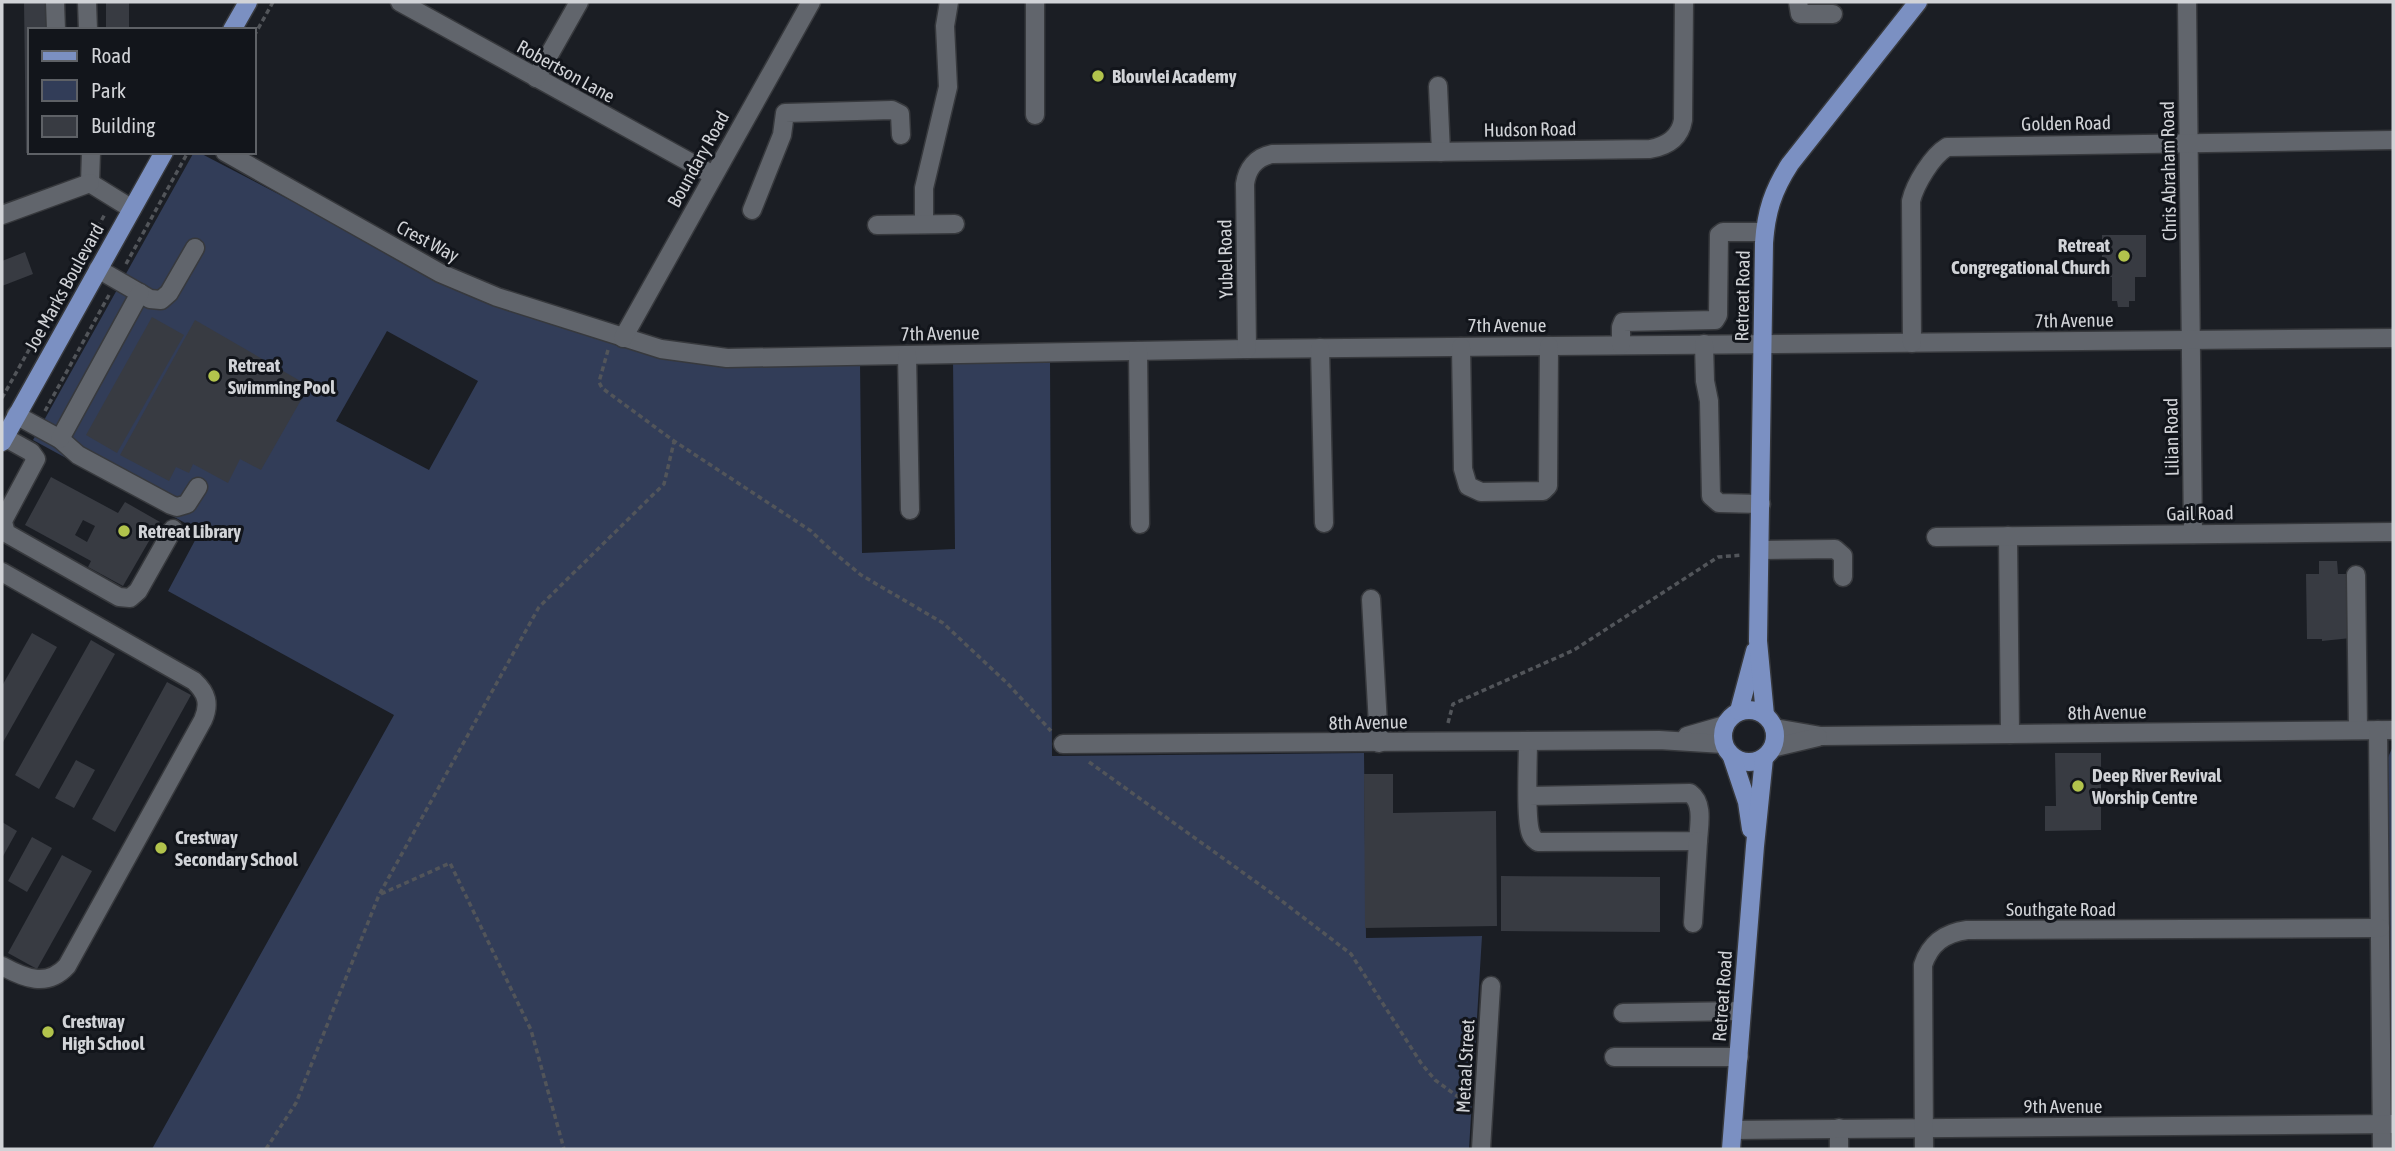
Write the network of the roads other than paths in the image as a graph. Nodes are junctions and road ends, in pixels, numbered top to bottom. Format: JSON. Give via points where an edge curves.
{"nodes":[{"id":1,"x":55,"y":2,"type":"edge"},
{"id":2,"x":87,"y":2,"type":"edge"},
{"id":3,"x":247,"y":2,"type":"edge"},
{"id":4,"x":400,"y":2,"type":"edge"},
{"id":5,"x":579,"y":2,"type":"edge"},
{"id":6,"x":811,"y":2,"type":"edge"},
{"id":7,"x":949,"y":2,"type":"edge"},
{"id":8,"x":1035,"y":2,"type":"edge"},
{"id":9,"x":1684,"y":2,"type":"edge"},
{"id":10,"x":1798,"y":2,"type":"edge"},
{"id":11,"x":1918,"y":2,"type":"edge"},
{"id":12,"x":2187,"y":2,"type":"edge"},
{"id":13,"x":1833,"y":14,"type":"dead end"},
{"id":14,"x":55,"y":28,"type":"edge"},
{"id":15,"x":88,"y":28,"type":"edge"},
{"id":16,"x":233,"y":28,"type":"edge"},
{"id":17,"x":536,"y":78,"type":"junction"},
{"id":18,"x":1438,"y":86,"type":"dead end"},
{"id":19,"x":757,"y":97,"type":"junction"},
{"id":20,"x":785,"y":113,"type":"junction"},
{"id":21,"x":1035,"y":115,"type":"dead end"},
{"id":22,"x":901,"y":135,"type":"dead end"},
{"id":23,"x":2393,"y":140,"type":"edge"},
{"id":24,"x":2189,"y":143,"type":"junction"},
{"id":25,"x":1441,"y":152,"type":"junction"},
{"id":26,"x":91,"y":154,"type":"edge"},
{"id":27,"x":163,"y":154,"type":"edge"},
{"id":28,"x":229,"y":154,"type":"edge"},
{"id":29,"x":1250,"y":169,"type":"joint"},
{"id":30,"x":713,"y":175,"type":"junction"},
{"id":31,"x":90,"y":183,"type":"junction"},
{"id":32,"x":132,"y":209,"type":"junction"},
{"id":33,"x":752,"y":210,"type":"dead end"},
{"id":34,"x":2,"y":215,"type":"edge"},
{"id":35,"x":924,"y":224,"type":"junction"},
{"id":36,"x":955,"y":224,"type":"dead end"},
{"id":37,"x":877,"y":225,"type":"dead end"},
{"id":38,"x":1765,"y":232,"type":"junction"},
{"id":39,"x":195,"y":248,"type":"dead end"},
{"id":40,"x":98,"y":269,"type":"junction"},
{"id":41,"x":140,"y":293,"type":"junction"},
{"id":42,"x":624,"y":338,"type":"junction"},
{"id":43,"x":2393,"y":338,"type":"edge"},
{"id":44,"x":2190,"y":340,"type":"junction"},
{"id":45,"x":1912,"y":343,"type":"junction"},
{"id":46,"x":1704,"y":344,"type":"junction"},
{"id":47,"x":1763,"y":344,"type":"junction"},
{"id":48,"x":1621,"y":345,"type":"junction"},
{"id":49,"x":1461,"y":346,"type":"junction"},
{"id":50,"x":1549,"y":346,"type":"junction"},
{"id":51,"x":1320,"y":348,"type":"junction"},
{"id":52,"x":1247,"y":349,"type":"junction"},
{"id":53,"x":1138,"y":351,"type":"junction"},
{"id":54,"x":908,"y":355,"type":"junction"},
{"id":55,"x":16,"y":415,"type":"junction"},
{"id":56,"x":60,"y":439,"type":"junction"},
{"id":57,"x":3,"y":440,"type":"edge"},
{"id":58,"x":198,"y":487,"type":"dead end"},
{"id":59,"x":1761,"y":504,"type":"junction"},
{"id":60,"x":910,"y":510,"type":"dead end"},
{"id":61,"x":1324,"y":523,"type":"dead end"},
{"id":62,"x":1140,"y":524,"type":"dead end"},
{"id":63,"x":173,"y":528,"type":"dead end"},
{"id":64,"x":2393,"y":532,"type":"edge"},
{"id":65,"x":2193,"y":534,"type":"junction"},
{"id":66,"x":2008,"y":536,"type":"junction"},
{"id":67,"x":1936,"y":537,"type":"dead end"},
{"id":68,"x":1760,"y":550,"type":"junction"},
{"id":69,"x":2,"y":572,"type":"edge"},
{"id":70,"x":2356,"y":575,"type":"dead end"},
{"id":71,"x":1843,"y":577,"type":"dead end"},
{"id":72,"x":1371,"y":599,"type":"dead end"},
{"id":73,"x":1758,"y":641,"type":"junction"},
{"id":74,"x":1739,"y":711,"type":"junction"},
{"id":75,"x":1769,"y":721,"type":"junction"},
{"id":76,"x":1725,"y":724,"type":"junction"},
{"id":77,"x":2358,"y":730,"type":"junction"},
{"id":78,"x":2385,"y":730,"type":"edge"},
{"id":79,"x":2010,"y":734,"type":"junction"},
{"id":80,"x":1821,"y":736,"type":"junction"},
{"id":81,"x":1673,"y":740,"type":"junction"},
{"id":82,"x":1528,"y":741,"type":"junction"},
{"id":83,"x":1379,"y":743,"type":"junction"},
{"id":84,"x":1063,"y":744,"type":"road end"},
{"id":85,"x":1727,"y":750,"type":"junction"},
{"id":86,"x":1768,"y":753,"type":"junction"},
{"id":87,"x":1529,"y":796,"type":"junction"},
{"id":88,"x":1699,"y":841,"type":"junction"},
{"id":89,"x":1755,"y":846,"type":"junction"},
{"id":90,"x":1693,"y":923,"type":"dead end"},
{"id":91,"x":2380,"y":928,"type":"junction"},
{"id":92,"x":2,"y":966,"type":"edge"},
{"id":93,"x":1491,"y":986,"type":"dead end"},
{"id":94,"x":1742,"y":1011,"type":"junction"},
{"id":95,"x":1623,"y":1013,"type":"dead end"},
{"id":96,"x":1614,"y":1056,"type":"dead end"},
{"id":97,"x":1739,"y":1056,"type":"junction"},
{"id":98,"x":2388,"y":1124,"type":"edge"},
{"id":99,"x":1839,"y":1128,"type":"junction"},
{"id":100,"x":1924,"y":1128,"type":"junction"},
{"id":101,"x":1733,"y":1130,"type":"junction"},
{"id":102,"x":1481,"y":1149,"type":"edge"},
{"id":103,"x":1731,"y":1149,"type":"edge"},
{"id":104,"x":1839,"y":1149,"type":"edge"},
{"id":105,"x":1924,"y":1149,"type":"edge"},
{"id":106,"x":2382,"y":1149,"type":"edge"}],
"edges":[{"from":1,"to":14,"type":"street"},
{"from":2,"to":15,"type":"street"},
{"from":3,"to":16,"type":"main road"},
{"from":4,"to":17,"type":"street","name":"Robertson Lane"},
{"from":5,"to":17,"type":"street"},
{"from":6,"to":19,"type":"street","name":"Boundary Road"},
{"from":7,"to":35,"type":"street","via":[[945,26],[948,87],[924,188]]},
{"from":8,"to":21,"type":"street"},
{"from":9,"to":25,"type":"street","name":"Hudson Road","via":[[1683,120],[1670,142],[1650,149]]},
{"from":10,"to":13,"type":"street","via":[[1800,14]]},
{"from":11,"to":38,"type":"main road","name":"Retreat Road","via":[[1790,164],[1772,197]]},
{"from":12,"to":24,"type":"street","name":"Chris Abraham Road"},
{"from":17,"to":30,"type":"street","name":"Robertson Lane"},
{"from":18,"to":25,"type":"street"},
{"from":19,"to":20,"type":"street"},
{"from":19,"to":30,"type":"street","name":"Boundary Road"},
{"from":20,"to":22,"type":"street","via":[[892,110],[900,114]]},
{"from":20,"to":33,"type":"street","via":[[782,135]]},
{"from":23,"to":24,"type":"street","name":"Golden Road"},
{"from":24,"to":44,"type":"street","name":"Chris Abraham Road"},
{"from":24,"to":45,"type":"street","name":"Golden Road","via":[[1956,145],[1944,149],[1911,201]]},
{"from":25,"to":29,"type":"street","name":"Hudson Road","via":[[1272,154]]},
{"from":26,"to":31,"type":"street"},
{"from":27,"to":32,"type":"main road","name":"Joe Marks Boulevard"},
{"from":28,"to":42,"type":"street","name":"Crest Way","via":[[440,273],[497,297]]},
{"from":29,"to":52,"type":"street","name":"Yubel Road","via":[[1245,184]]},
{"from":30,"to":42,"type":"street","name":"Boundary Road"},
{"from":31,"to":32,"type":"street"},
{"from":31,"to":34,"type":"street"},
{"from":32,"to":40,"type":"main road","name":"Joe Marks Boulevard"},
{"from":35,"to":36,"type":"street"},
{"from":35,"to":37,"type":"street"},
{"from":38,"to":47,"type":"main road","name":"Retreat Road"},
{"from":38,"to":48,"type":"street","via":[[1718,235],[1715,320],[1623,322]]},
{"from":39,"to":41,"type":"street","via":[[166,298],[155,300]]},
{"from":40,"to":41,"type":"street"},
{"from":40,"to":55,"type":"main road","name":"Joe Marks Boulevard"},
{"from":41,"to":56,"type":"street"},
{"from":42,"to":54,"type":"street","name":"7th Avenue","via":[[727,358]]},
{"from":43,"to":44,"type":"street","name":"7th Avenue"},
{"from":44,"to":45,"type":"street","name":"7th Avenue"},
{"from":44,"to":65,"type":"street","name":"Lilian Road"},
{"from":45,"to":47,"type":"street","name":"7th Avenue"},
{"from":46,"to":47,"type":"street","name":"7th Avenue"},
{"from":46,"to":48,"type":"street","name":"7th Avenue"},
{"from":46,"to":59,"type":"street","via":[[1710,496],[1720,503]]},
{"from":47,"to":59,"type":"main road","name":"Retreat Road"},
{"from":48,"to":50,"type":"street","name":"7th Avenue"},
{"from":49,"to":50,"type":"street","name":"7th Avenue"},
{"from":49,"to":50,"type":"street","via":[[1464,480],[1481,492],[1543,491],[1548,486]]},
{"from":49,"to":51,"type":"street","name":"7th Avenue"},
{"from":51,"to":52,"type":"street","name":"7th Avenue"},
{"from":51,"to":61,"type":"street"},
{"from":52,"to":53,"type":"street","name":"7th Avenue"},
{"from":53,"to":54,"type":"street","name":"7th Avenue"},
{"from":53,"to":62,"type":"street"},
{"from":54,"to":60,"type":"street"},
{"from":55,"to":56,"type":"street"},
{"from":55,"to":57,"type":"main road","name":"Joe Marks Boulevard"},
{"from":56,"to":58,"type":"street","via":[[78,455],[172,505],[187,504]]},
{"from":57,"to":63,"type":"street","via":[[32,452],[36,459],[5,517],[6,533],[119,597],[130,598],[138,591]]},
{"from":59,"to":68,"type":"main road","name":"Retreat Road"},
{"from":64,"to":65,"type":"street","name":"Gail Road"},
{"from":65,"to":66,"type":"street","name":"Gail Road"},
{"from":66,"to":67,"type":"street","name":"Gail Road"},
{"from":66,"to":79,"type":"street"},
{"from":68,"to":71,"type":"street","via":[[1835,550],[1843,556]]},
{"from":68,"to":73,"type":"main road","name":"Retreat Road"},
{"from":69,"to":92,"type":"street","via":[[194,681],[207,702],[203,720],[67,966],[53,978],[38,980]]},
{"from":70,"to":77,"type":"street"},
{"from":72,"to":83,"type":"street"},
{"from":73,"to":74,"type":"main road","name":"Retreat Road"},
{"from":73,"to":75,"type":"main road","name":"Retreat Road"},
{"from":74,"to":75,"type":"main road","via":[[1755,710]]},
{"from":74,"to":76,"type":"main road"},
{"from":75,"to":80,"type":"street","name":"8th Avenue"},
{"from":75,"to":86,"type":"main road","via":[[1775,738]]},
{"from":76,"to":81,"type":"street","name":"8th Avenue"},
{"from":76,"to":85,"type":"main road","via":[[1722,734]]},
{"from":77,"to":78,"type":"street","name":"8th Avenue"},
{"from":77,"to":79,"type":"street","name":"8th Avenue"},
{"from":78,"to":91,"type":"street"},
{"from":79,"to":80,"type":"street","name":"8th Avenue"},
{"from":80,"to":86,"type":"street","name":"8th Avenue"},
{"from":81,"to":82,"type":"street","name":"8th Avenue"},
{"from":81,"to":85,"type":"street","name":"8th Avenue"},
{"from":82,"to":83,"type":"street","name":"8th Avenue"},
{"from":82,"to":87,"type":"street"},
{"from":83,"to":84,"type":"street","name":"8th Avenue"},
{"from":85,"to":86,"type":"main road","via":[[1748,762]]},
{"from":85,"to":89,"type":"main road","name":"Retreat Road","via":[[1746,802]]},
{"from":86,"to":89,"type":"main road","name":"Retreat Road"},
{"from":87,"to":88,"type":"street","via":[[1530,829],[1538,842]]},
{"from":87,"to":88,"type":"street","via":[[1690,793],[1699,807]]},
{"from":88,"to":90,"type":"street"},
{"from":89,"to":94,"type":"main road","name":"Retreat Road"},
{"from":91,"to":98,"type":"street"},
{"from":91,"to":100,"type":"street","name":"Southgate Road","via":[[1967,930],[1948,934],[1933,945],[1923,965]]},
{"from":93,"to":102,"type":"street","name":"Metaal Street"},
{"from":94,"to":95,"type":"street"},
{"from":94,"to":97,"type":"main road","name":"Retreat Road"},
{"from":96,"to":97,"type":"street"},
{"from":97,"to":101,"type":"main road","name":"Retreat Road"},
{"from":98,"to":100,"type":"street","name":"9th Avenue"},
{"from":98,"to":106,"type":"street"},
{"from":99,"to":100,"type":"street","name":"9th Avenue"},
{"from":99,"to":101,"type":"street","name":"9th Avenue"},
{"from":99,"to":104,"type":"street"},
{"from":100,"to":105,"type":"street"},
{"from":101,"to":103,"type":"main road","name":"Retreat Road"}]}
